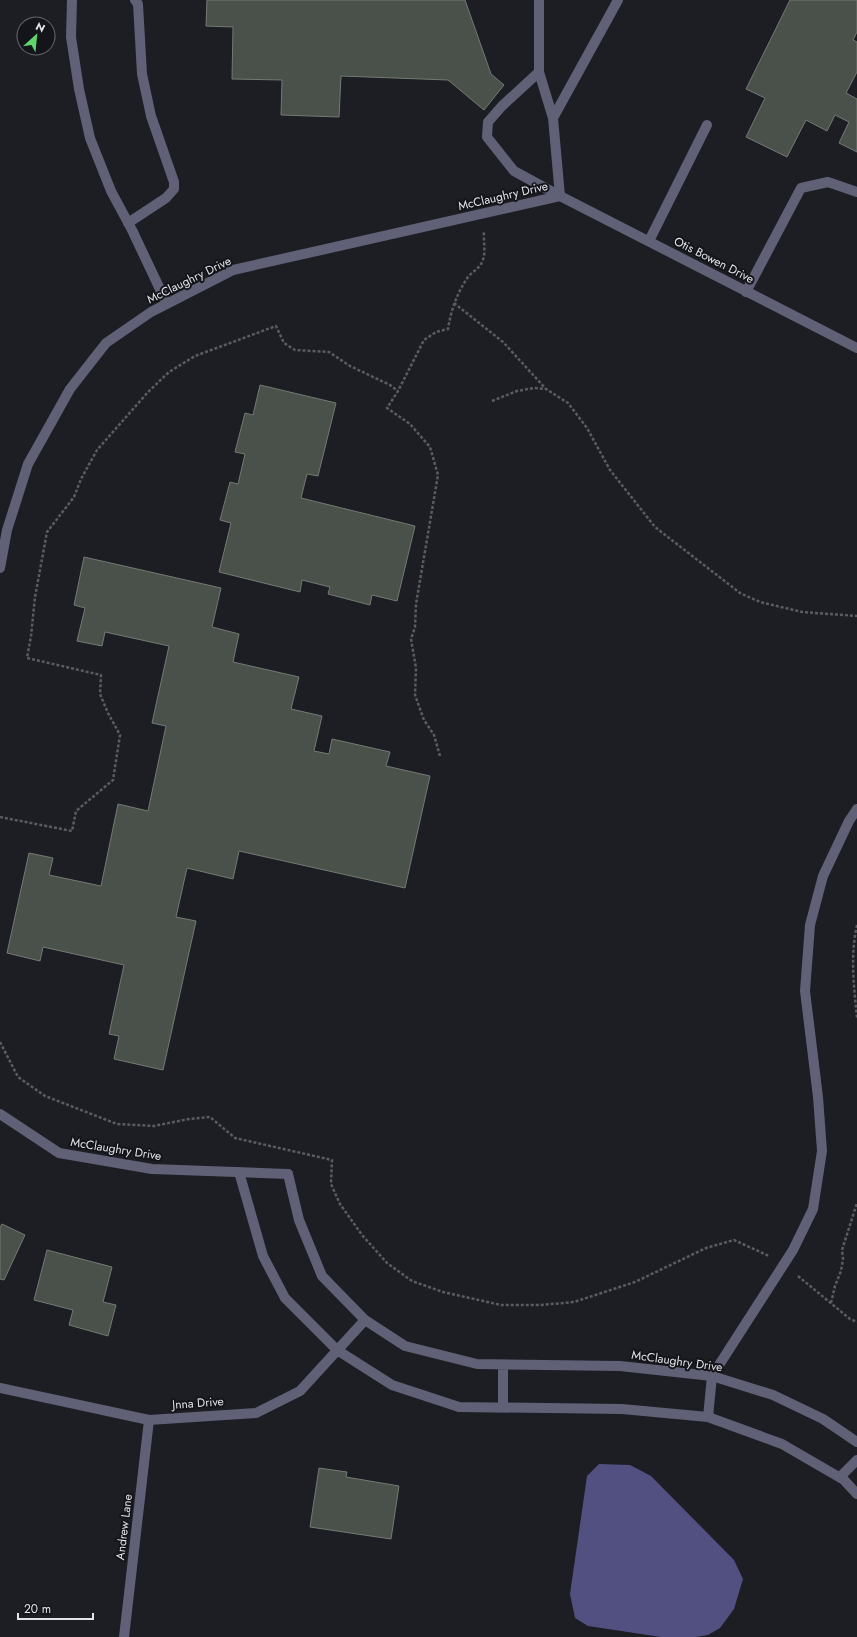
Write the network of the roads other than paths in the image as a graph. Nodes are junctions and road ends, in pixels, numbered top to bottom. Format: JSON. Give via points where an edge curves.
{"nodes":[{"id":1,"x":72,"y":0,"type":"edge"},
{"id":2,"x":135,"y":0,"type":"edge"},
{"id":3,"x":539,"y":0,"type":"edge"},
{"id":4,"x":618,"y":0,"type":"edge"},
{"id":5,"x":538,"y":72,"type":"junction"},
{"id":6,"x":553,"y":118,"type":"junction"},
{"id":7,"x":707,"y":124,"type":"dead end"},
{"id":8,"x":857,"y":192,"type":"edge"},
{"id":9,"x":560,"y":196,"type":"junction"},
{"id":10,"x":128,"y":223,"type":"junction"},
{"id":11,"x":649,"y":241,"type":"junction"},
{"id":12,"x":746,"y":292,"type":"junction"},
{"id":13,"x":167,"y":304,"type":"junction"},
{"id":14,"x":856,"y":345,"type":"edge"},
{"id":15,"x":0,"y":568,"type":"edge"},
{"id":16,"x":857,"y":809,"type":"edge"},
{"id":17,"x":0,"y":1114,"type":"edge"},
{"id":18,"x":239,"y":1172,"type":"junction"},
{"id":19,"x":365,"y":1320,"type":"junction"},
{"id":20,"x":337,"y":1350,"type":"junction"},
{"id":21,"x":502,"y":1364,"type":"junction"},
{"id":22,"x":712,"y":1376,"type":"junction"},
{"id":23,"x":0,"y":1388,"type":"edge"},
{"id":24,"x":503,"y":1407,"type":"junction"},
{"id":25,"x":708,"y":1417,"type":"junction"},
{"id":26,"x":149,"y":1420,"type":"junction"},
{"id":27,"x":857,"y":1442,"type":"edge"},
{"id":28,"x":857,"y":1460,"type":"edge"},
{"id":29,"x":840,"y":1477,"type":"junction"},
{"id":30,"x":857,"y":1494,"type":"edge"},
{"id":31,"x":124,"y":1637,"type":"edge"}],
"edges":[{"from":1,"to":10,"type":"street","via":[[71,37],[90,138],[110,191]]},
{"from":2,"to":10,"type":"street","via":[[138,4],[142,74],[151,116],[174,182],[174,189],[166,198]]},
{"from":3,"to":5,"type":"street"},
{"from":4,"to":6,"type":"street"},
{"from":5,"to":6,"type":"street"},
{"from":5,"to":9,"type":"street","name":"Otis Bowen Drive","via":[[488,122],[487,137],[514,171]]},
{"from":6,"to":9,"type":"street"},
{"from":7,"to":11,"type":"street"},
{"from":8,"to":12,"type":"street","via":[[828,182],[801,188]]},
{"from":9,"to":11,"type":"street","name":"Otis Bowen Drive"},
{"from":9,"to":13,"type":"street","name":"McClaughry Drive","via":[[234,270]]},
{"from":10,"to":13,"type":"street"},
{"from":11,"to":12,"type":"street","name":"Otis Bowen Drive"},
{"from":12,"to":14,"type":"street","name":"Otis Bowen Drive"},
{"from":13,"to":15,"type":"street","name":"McClaughry Drive","via":[[106,343],[70,389],[28,464],[7,530]]},
{"from":16,"to":22,"type":"street","via":[[823,876],[810,925],[805,992],[822,1151],[813,1208],[793,1250]]},
{"from":17,"to":18,"type":"street","name":"McClaughry Drive","via":[[59,1152],[152,1169]]},
{"from":18,"to":19,"type":"street","name":"McClaughry Drive","via":[[288,1174],[299,1220],[322,1276]]},
{"from":18,"to":20,"type":"street","via":[[263,1256],[285,1298]]},
{"from":19,"to":20,"type":"street","name":"Jnna Drive"},
{"from":19,"to":21,"type":"street","name":"McClaughry Drive","via":[[405,1346],[478,1364]]},
{"from":20,"to":24,"type":"street","via":[[392,1385],[459,1407]]},
{"from":20,"to":26,"type":"street","name":"Jnna Drive","via":[[300,1391],[256,1413]]},
{"from":21,"to":22,"type":"street","name":"McClaughry Drive","via":[[620,1366]]},
{"from":21,"to":24,"type":"street"},
{"from":22,"to":25,"type":"street"},
{"from":22,"to":27,"type":"street","name":"McClaughry Drive","via":[[773,1395],[823,1419]]},
{"from":23,"to":26,"type":"street","name":"Jnna Drive"},
{"from":24,"to":25,"type":"street","via":[[622,1409]]},
{"from":25,"to":29,"type":"street","via":[[782,1444]]},
{"from":26,"to":31,"type":"street","name":"Andrew Lane"},
{"from":28,"to":29,"type":"street"},
{"from":29,"to":30,"type":"street"}]}
